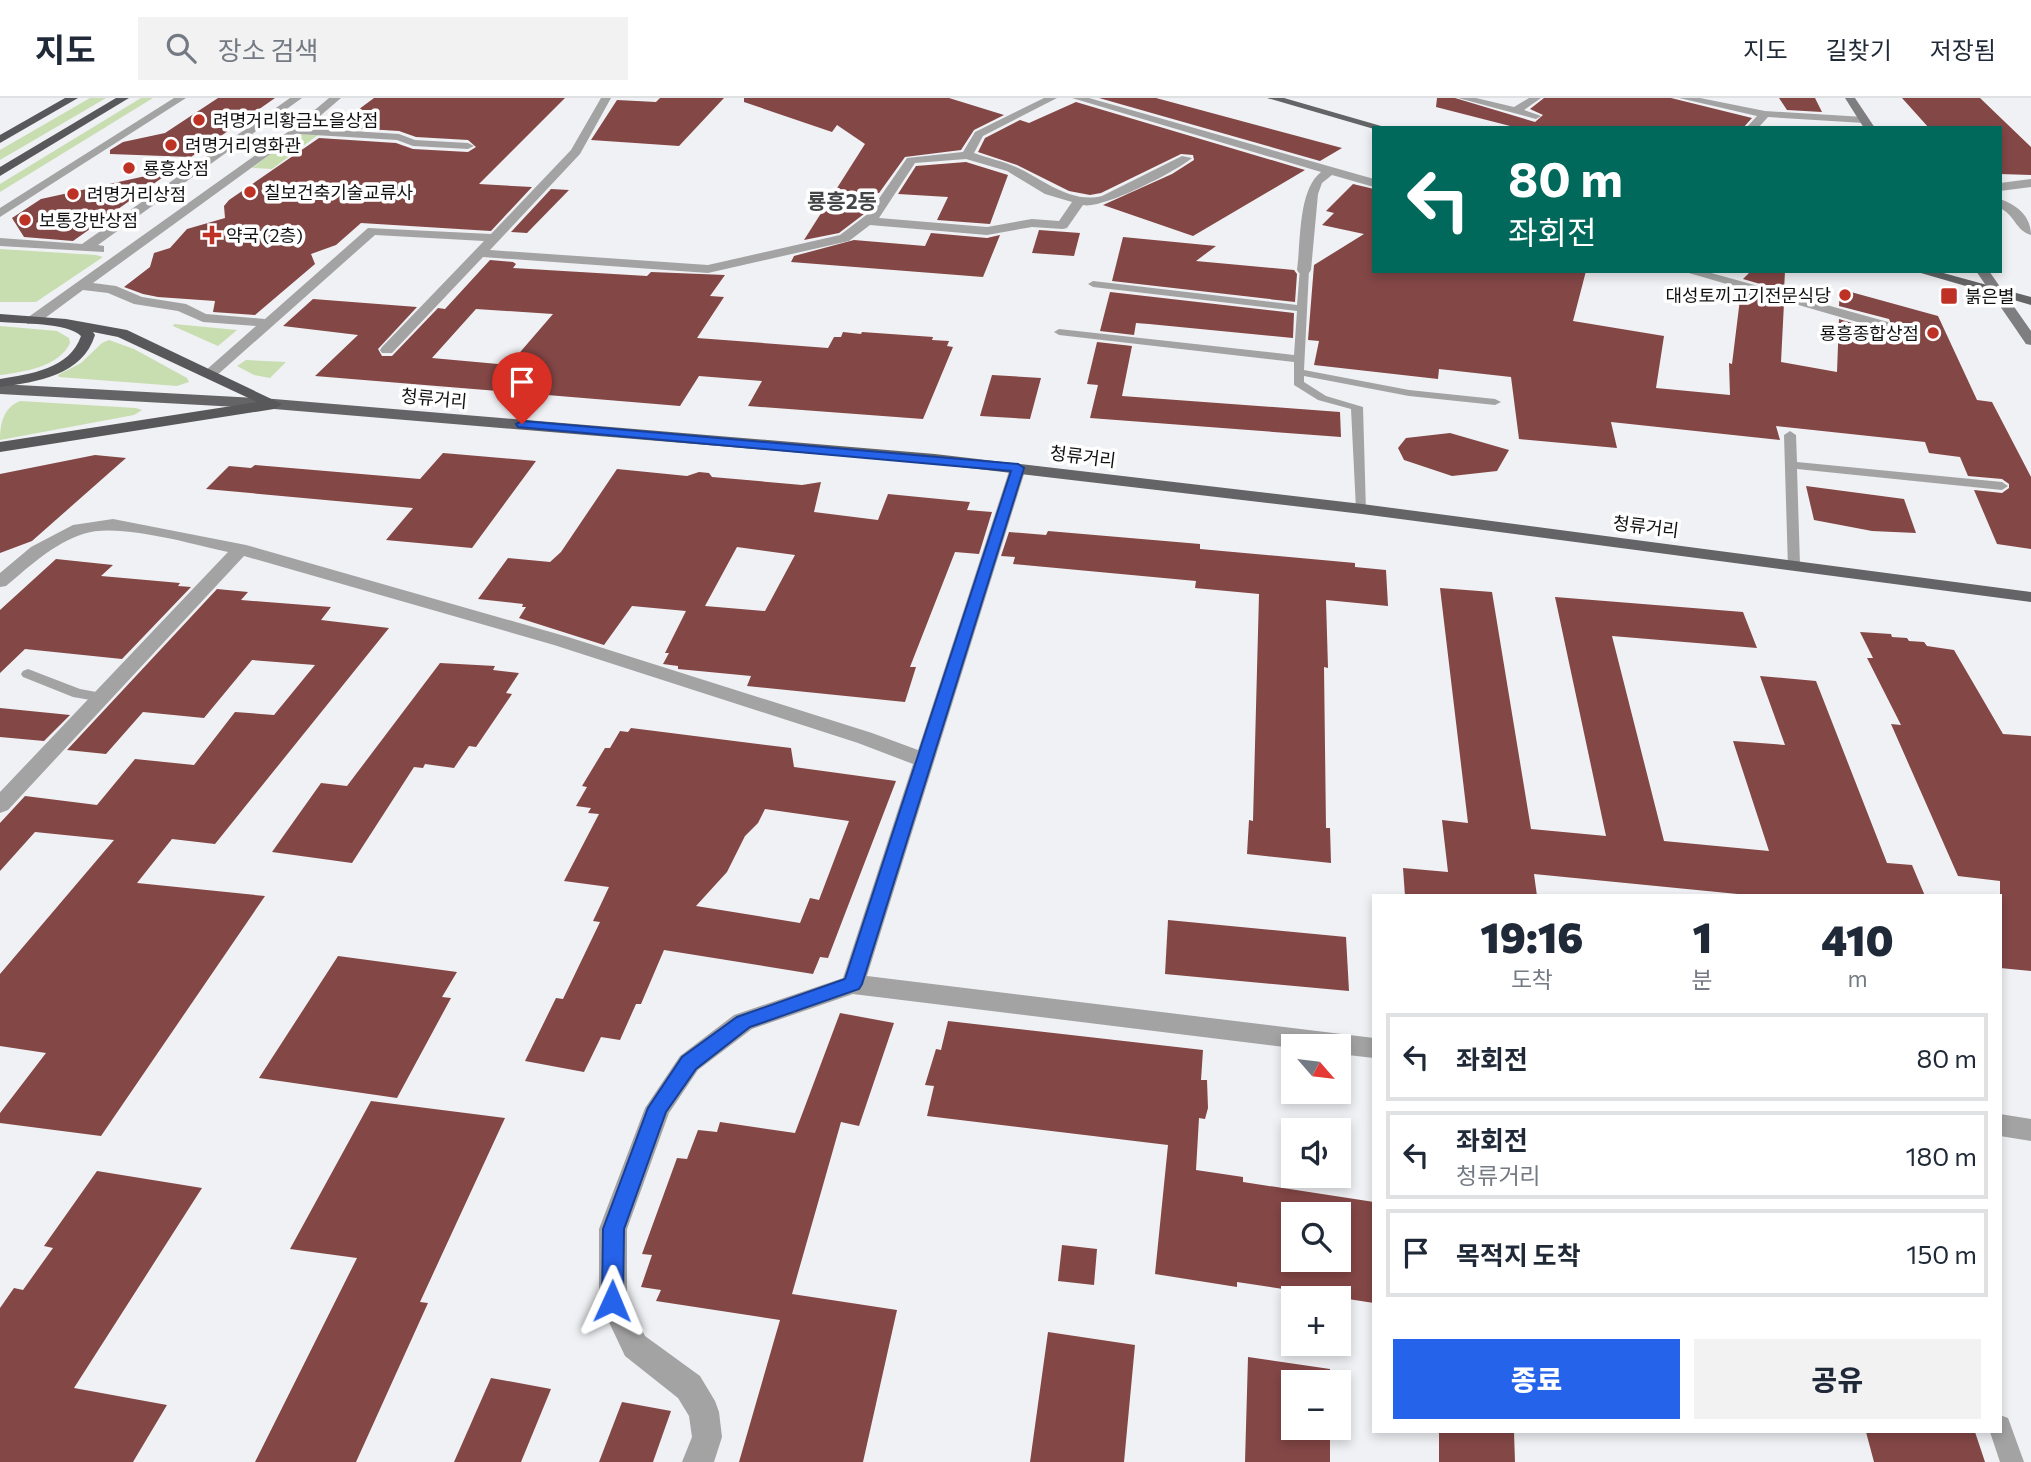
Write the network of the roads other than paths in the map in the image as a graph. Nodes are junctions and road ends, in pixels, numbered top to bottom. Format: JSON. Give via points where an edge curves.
{"nodes":[{"id":1,"x":73,"y":98,"type":"edge"},
{"id":2,"x":124,"y":98,"type":"edge"},
{"id":3,"x":181,"y":98,"type":"edge"},
{"id":4,"x":297,"y":98,"type":"edge"},
{"id":5,"x":336,"y":98,"type":"edge"},
{"id":6,"x":606,"y":98,"type":"edge"},
{"id":7,"x":1023,"y":98,"type":"edge"},
{"id":8,"x":1052,"y":98,"type":"edge"},
{"id":9,"x":1077,"y":98,"type":"edge"},
{"id":10,"x":1272,"y":98,"type":"edge"},
{"id":11,"x":1463,"y":98,"type":"edge"},
{"id":12,"x":1536,"y":98,"type":"edge"},
{"id":13,"x":1684,"y":98,"type":"edge"},
{"id":14,"x":1850,"y":98,"type":"edge"},
{"id":15,"x":1040,"y":103,"type":"junction"},
{"id":16,"x":1515,"y":111,"type":"junction"},
{"id":17,"x":1765,"y":114,"type":"junction"},
{"id":18,"x":1536,"y":116,"type":"dead end"},
{"id":19,"x":1867,"y":124,"type":"edge"},
{"id":20,"x":1376,"y":126,"type":"edge"},
{"id":21,"x":1753,"y":126,"type":"edge"},
{"id":22,"x":296,"y":131,"type":"junction"},
{"id":23,"x":0,"y":140,"type":"edge"},
{"id":24,"x":468,"y":146,"type":"dead end"},
{"id":25,"x":967,"y":155,"type":"junction"},
{"id":26,"x":1186,"y":158,"type":"dead end"},
{"id":27,"x":1329,"y":171,"type":"junction"},
{"id":28,"x":0,"y":173,"type":"edge"},
{"id":29,"x":1372,"y":182,"type":"edge"},
{"id":30,"x":2031,"y":183,"type":"edge"},
{"id":31,"x":2002,"y":187,"type":"edge"},
{"id":32,"x":1079,"y":201,"type":"junction"},
{"id":33,"x":2002,"y":203,"type":"edge"},
{"id":34,"x":0,"y":213,"type":"edge"},
{"id":35,"x":870,"y":221,"type":"junction"},
{"id":36,"x":2031,"y":231,"type":"edge"},
{"id":37,"x":493,"y":238,"type":"junction"},
{"id":38,"x":0,"y":242,"type":"edge"},
{"id":39,"x":85,"y":248,"type":"junction"},
{"id":40,"x":130,"y":251,"type":"junction"},
{"id":41,"x":479,"y":253,"type":"junction"},
{"id":42,"x":1304,"y":270,"type":"joint"},
{"id":43,"x":1695,"y":273,"type":"edge"},
{"id":44,"x":1927,"y":273,"type":"edge"},
{"id":45,"x":1984,"y":273,"type":"edge"},
{"id":46,"x":1093,"y":284,"type":"dead end"},
{"id":47,"x":80,"y":286,"type":"junction"},
{"id":48,"x":1998,"y":292,"type":"junction"},
{"id":49,"x":2031,"y":301,"type":"edge"},
{"id":50,"x":1302,"y":309,"type":"junction"},
{"id":51,"x":0,"y":318,"type":"edge"},
{"id":52,"x":32,"y":321,"type":"junction"},
{"id":53,"x":66,"y":323,"type":"junction"},
{"id":54,"x":268,"y":323,"type":"junction"},
{"id":55,"x":1883,"y":325,"type":"dead end"},
{"id":56,"x":1059,"y":332,"type":"dead end"},
{"id":57,"x":2031,"y":341,"type":"edge"},
{"id":58,"x":387,"y":350,"type":"dead end"},
{"id":59,"x":1299,"y":365,"type":"junction"},
{"id":60,"x":210,"y":374,"type":"junction"},
{"id":61,"x":0,"y":383,"type":"edge"},
{"id":62,"x":0,"y":389,"type":"edge"},
{"id":63,"x":1494,"y":402,"type":"dead end"},
{"id":64,"x":274,"y":404,"type":"junction"},
{"id":65,"x":1790,"y":435,"type":"dead end"},
{"id":66,"x":0,"y":447,"type":"edge"},
{"id":67,"x":1791,"y":465,"type":"junction"},
{"id":68,"x":1018,"y":468,"type":"junction"},
{"id":69,"x":2002,"y":486,"type":"dead end"},
{"id":70,"x":1362,"y":509,"type":"junction"},
{"id":71,"x":240,"y":549,"type":"junction"},
{"id":72,"x":1793,"y":565,"type":"junction"},
{"id":73,"x":0,"y":582,"type":"edge"},
{"id":74,"x":2031,"y":597,"type":"edge"},
{"id":75,"x":28,"y":674,"type":"dead end"},
{"id":76,"x":102,"y":696,"type":"junction"},
{"id":77,"x":926,"y":761,"type":"junction"},
{"id":78,"x":0,"y":805,"type":"edge"},
{"id":79,"x":853,"y":984,"type":"junction"},
{"id":80,"x":1372,"y":1048,"type":"edge"},
{"id":81,"x":2002,"y":1125,"type":"edge"},
{"id":82,"x":2031,"y":1130,"type":"edge"},
{"id":83,"x":2002,"y":1432,"type":"edge"},
{"id":84,"x":698,"y":1462,"type":"edge"},
{"id":85,"x":2012,"y":1462,"type":"edge"}],
"edges":[{"from":1,"to":23,"type":"highway"},
{"from":2,"to":28,"type":"highway"},
{"from":3,"to":34,"type":"street"},
{"from":4,"to":39,"type":"street"},
{"from":5,"to":22,"type":"street"},
{"from":6,"to":37,"type":"street","via":[[576,152]]},
{"from":7,"to":15,"type":"street"},
{"from":8,"to":15,"type":"street"},
{"from":9,"to":27,"type":"street"},
{"from":10,"to":20,"type":"main road"},
{"from":11,"to":16,"type":"street"},
{"from":12,"to":16,"type":"street"},
{"from":13,"to":17,"type":"street"},
{"from":14,"to":19,"type":"main road"},
{"from":15,"to":25,"type":"street","via":[[979,134]]},
{"from":16,"to":18,"type":"street"},
{"from":17,"to":19,"type":"street"},
{"from":17,"to":21,"type":"street"},
{"from":22,"to":24,"type":"street"},
{"from":22,"to":40,"type":"street"},
{"from":25,"to":32,"type":"street","via":[[1012,169],[1049,191]]},
{"from":25,"to":35,"type":"street","via":[[911,160]]},
{"from":26,"to":32,"type":"street","via":[[1106,200]]},
{"from":27,"to":29,"type":"street"},
{"from":27,"to":42,"type":"street","via":[[1317,181],[1312,194]]},
{"from":30,"to":31,"type":"street"},
{"from":32,"to":35,"type":"street","via":[[1063,225],[1032,223],[987,231]]},
{"from":33,"to":36,"type":"street","via":[[2015,210]]},
{"from":35,"to":41,"type":"street","via":[[844,237],[708,269]]},
{"from":37,"to":41,"type":"street"},
{"from":37,"to":54,"type":"street","via":[[372,231]]},
{"from":38,"to":39,"type":"street"},
{"from":39,"to":40,"type":"street"},
{"from":40,"to":47,"type":"street"},
{"from":41,"to":58,"type":"street"},
{"from":42,"to":50,"type":"lane"},
{"from":43,"to":55,"type":"street"},
{"from":44,"to":48,"type":"main road"},
{"from":45,"to":48,"type":"main road"},
{"from":46,"to":50,"type":"lane"},
{"from":47,"to":52,"type":"street"},
{"from":47,"to":54,"type":"street","via":[[181,307],[203,318]]},
{"from":48,"to":49,"type":"main road"},
{"from":48,"to":57,"type":"main road"},
{"from":50,"to":59,"type":"lane"},
{"from":51,"to":52,"type":"highway"},
{"from":52,"to":53,"type":"highway"},
{"from":53,"to":60,"type":"highway","via":[[122,333]]},
{"from":53,"to":61,"type":"highway","via":[[88,335],[78,356],[43,374]]},
{"from":54,"to":60,"type":"street"},
{"from":56,"to":59,"type":"lane"},
{"from":59,"to":63,"type":"lane","via":[[1409,393]]},
{"from":59,"to":70,"type":"lane","via":[[1298,383],[1322,398],[1357,407]]},
{"from":60,"to":64,"type":"highway"},
{"from":62,"to":64,"type":"main road","name":"청류거리"},
{"from":64,"to":66,"type":"highway"},
{"from":64,"to":68,"type":"main road","name":"청류거리"},
{"from":65,"to":67,"type":"lane"},
{"from":67,"to":69,"type":"lane"},
{"from":67,"to":72,"type":"lane"},
{"from":68,"to":70,"type":"main road","name":"청류거리"},
{"from":68,"to":77,"type":"street"},
{"from":70,"to":72,"type":"main road","name":"청류거리"},
{"from":71,"to":73,"type":"street","via":[[113,524],[79,528],[37,551]]},
{"from":71,"to":76,"type":"street"},
{"from":71,"to":77,"type":"street","via":[[561,641]]},
{"from":72,"to":74,"type":"main road","name":"청류거리"},
{"from":75,"to":76,"type":"lane","via":[[78,694]]},
{"from":76,"to":78,"type":"street"},
{"from":77,"to":79,"type":"street"},
{"from":79,"to":80,"type":"street"},
{"from":79,"to":84,"type":"street","via":[[743,1022],[689,1063],[658,1108],[613,1229],[612,1301],[635,1346],[689,1387],[704,1412],[706,1437]]},
{"from":81,"to":82,"type":"street"},
{"from":83,"to":85,"type":"lane"}]}
